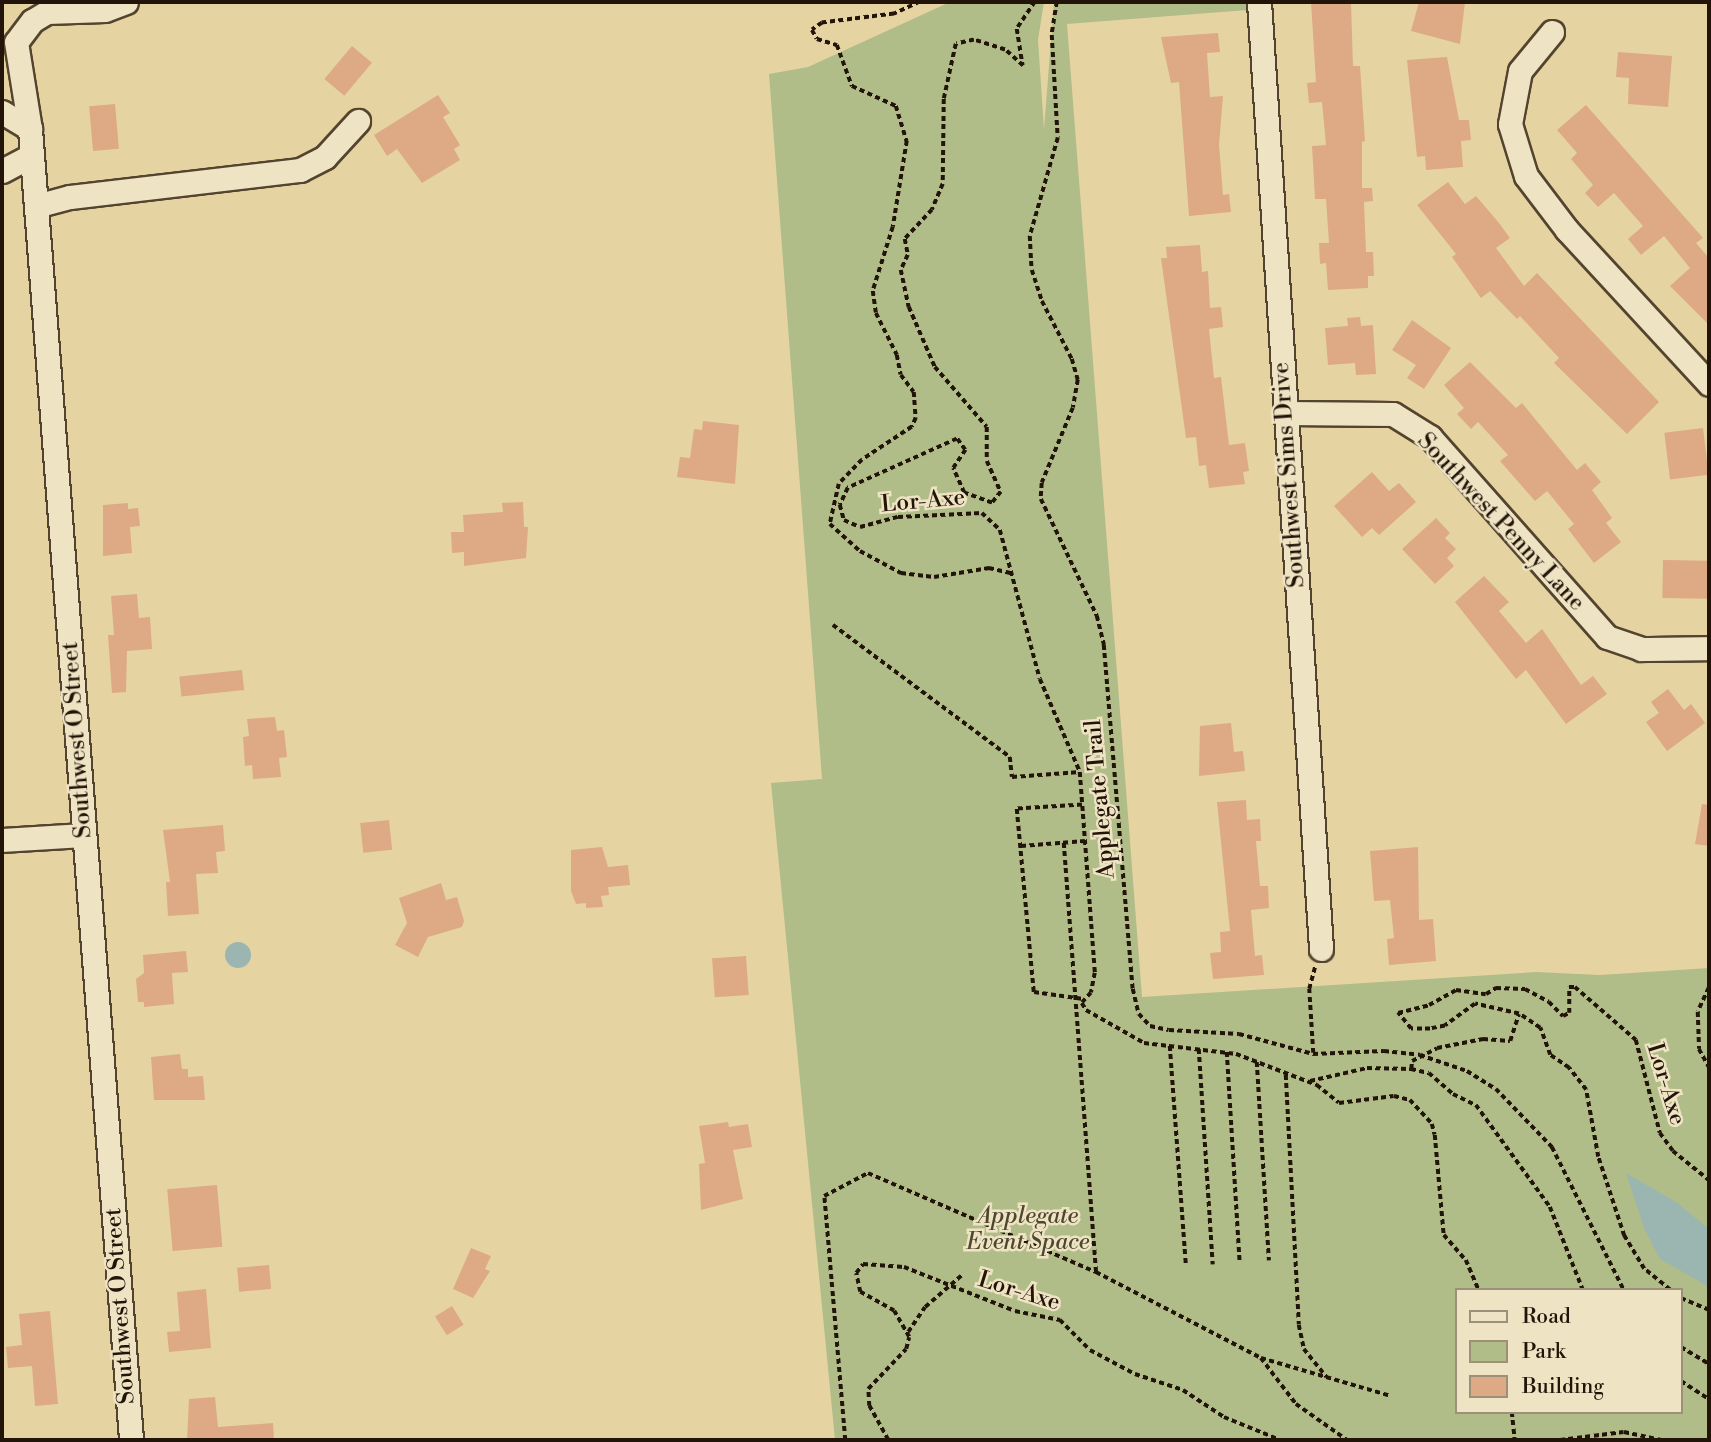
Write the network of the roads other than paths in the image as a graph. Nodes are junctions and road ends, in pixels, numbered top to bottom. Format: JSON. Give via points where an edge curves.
{"nodes":[{"id":1,"x":125,"y":2,"type":"edge"},
{"id":2,"x":1259,"y":2,"type":"edge"},
{"id":3,"x":1552,"y":32,"type":"dead end"},
{"id":4,"x":2,"y":112,"type":"edge"},
{"id":5,"x":358,"y":121,"type":"dead end"},
{"id":6,"x":30,"y":129,"type":"junction"},
{"id":7,"x":32,"y":155,"type":"junction"},
{"id":8,"x":2,"y":170,"type":"edge"},
{"id":9,"x":36,"y":206,"type":"junction"},
{"id":10,"x":1709,"y":384,"type":"edge"},
{"id":11,"x":1286,"y":414,"type":"junction"},
{"id":12,"x":1709,"y":648,"type":"edge"},
{"id":13,"x":84,"y":835,"type":"junction"},
{"id":14,"x":2,"y":839,"type":"edge"},
{"id":15,"x":1321,"y":949,"type":"road end"},
{"id":16,"x":131,"y":1440,"type":"edge"}],
"edges":[{"from":1,"to":6,"type":"street","name":"Southwest O Street","via":[[105,10],[47,12],[32,21],[16,41]]},
{"from":2,"to":11,"type":"street","name":"Southwest Sims Drive"},
{"from":3,"to":10,"type":"street","via":[[1520,71],[1510,124],[1526,176],[1567,230]]},
{"from":4,"to":6,"type":"street"},
{"from":5,"to":9,"type":"street","via":[[325,157],[300,170],[70,197]]},
{"from":6,"to":7,"type":"street","name":"Southwest O Street"},
{"from":7,"to":8,"type":"street"},
{"from":7,"to":9,"type":"street","name":"Southwest O Street"},
{"from":9,"to":13,"type":"street","name":"Southwest O Street"},
{"from":11,"to":12,"type":"street","name":"Southwest Penny Lane","via":[[1393,414],[1430,437],[1607,637],[1641,649]]},
{"from":11,"to":15,"type":"street","name":"Southwest Sims Drive"},
{"from":13,"to":14,"type":"street"},
{"from":13,"to":16,"type":"street","name":"Southwest O Street"}]}
